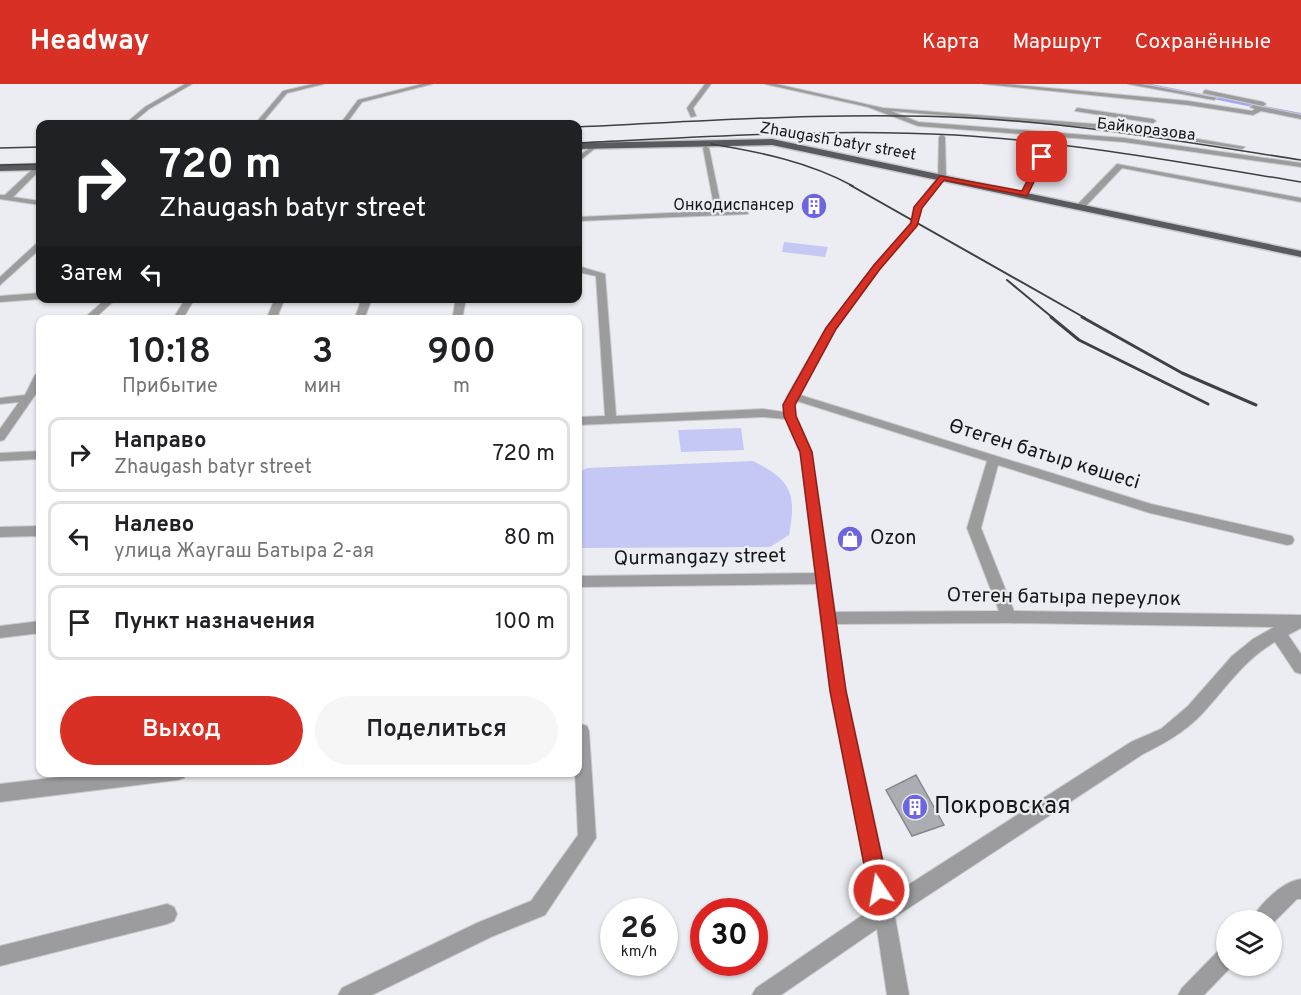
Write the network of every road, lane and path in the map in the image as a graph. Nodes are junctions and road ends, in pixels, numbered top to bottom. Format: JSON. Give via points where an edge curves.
{"nodes":[{"id":1,"x":189,"y":84,"type":"edge"},
{"id":2,"x":321,"y":84,"type":"edge"},
{"id":3,"x":429,"y":84,"type":"edge"},
{"id":4,"x":708,"y":84,"type":"edge"},
{"id":5,"x":768,"y":84,"type":"edge"},
{"id":6,"x":987,"y":84,"type":"edge"},
{"id":7,"x":1131,"y":84,"type":"edge"},
{"id":8,"x":1165,"y":84,"type":"edge"},
{"id":9,"x":1165,"y":101,"type":"junction"},
{"id":10,"x":1261,"y":108,"type":"junction"},
{"id":11,"x":883,"y":109,"type":"junction"},
{"id":12,"x":1077,"y":110,"type":"dead end"},
{"id":13,"x":1167,"y":110,"type":"dead end"},
{"id":14,"x":1301,"y":110,"type":"edge"},
{"id":15,"x":1160,"y":115,"type":"dead end"},
{"id":16,"x":693,"y":116,"type":"dead end"},
{"id":17,"x":1301,"y":117,"type":"edge"},
{"id":18,"x":133,"y":120,"type":"edge"},
{"id":19,"x":261,"y":120,"type":"edge"},
{"id":20,"x":346,"y":120,"type":"edge"},
{"id":21,"x":1153,"y":121,"type":"junction"},
{"id":22,"x":1152,"y":133,"type":"junction"},
{"id":23,"x":942,"y":137,"type":"dead end"},
{"id":24,"x":582,"y":146,"type":"edge"},
{"id":25,"x":596,"y":146,"type":"junction"},
{"id":26,"x":706,"y":148,"type":"dead end"},
{"id":27,"x":1255,"y":149,"type":"dead end"},
{"id":28,"x":582,"y":157,"type":"edge"},
{"id":29,"x":1042,"y":157,"type":"dead end"},
{"id":30,"x":1301,"y":165,"type":"edge"},
{"id":31,"x":36,"y":167,"type":"edge"},
{"id":32,"x":0,"y":168,"type":"edge"},
{"id":33,"x":36,"y":170,"type":"edge"},
{"id":34,"x":942,"y":177,"type":"junction"},
{"id":35,"x":1024,"y":194,"type":"junction"},
{"id":36,"x":3,"y":197,"type":"edge"},
{"id":37,"x":1301,"y":200,"type":"edge"},
{"id":38,"x":36,"y":202,"type":"edge"},
{"id":39,"x":1081,"y":206,"type":"junction"},
{"id":40,"x":745,"y":212,"type":"dead end"},
{"id":41,"x":719,"y":213,"type":"junction"},
{"id":42,"x":582,"y":219,"type":"edge"},
{"id":43,"x":36,"y":248,"type":"edge"},
{"id":44,"x":1301,"y":254,"type":"edge"},
{"id":45,"x":582,"y":270,"type":"edge"},
{"id":46,"x":0,"y":282,"type":"edge"},
{"id":47,"x":36,"y":297,"type":"edge"},
{"id":48,"x":0,"y":299,"type":"edge"},
{"id":49,"x":107,"y":303,"type":"edge"},
{"id":50,"x":93,"y":315,"type":"edge"},
{"id":51,"x":36,"y":383,"type":"edge"},
{"id":52,"x":793,"y":396,"type":"junction"},
{"id":53,"x":28,"y":398,"type":"junction"},
{"id":54,"x":0,"y":401,"type":"edge"},
{"id":55,"x":790,"y":416,"type":"junction"},
{"id":56,"x":611,"y":420,"type":"junction"},
{"id":57,"x":582,"y":421,"type":"edge"},
{"id":58,"x":0,"y":437,"type":"edge"},
{"id":59,"x":36,"y":455,"type":"edge"},
{"id":60,"x":0,"y":457,"type":"edge"},
{"id":61,"x":994,"y":459,"type":"junction"},
{"id":62,"x":36,"y":531,"type":"edge"},
{"id":63,"x":0,"y":532,"type":"edge"},
{"id":64,"x":1287,"y":540,"type":"dead end"},
{"id":65,"x":823,"y":578,"type":"junction"},
{"id":66,"x":582,"y":581,"type":"edge"},
{"id":67,"x":1009,"y":617,"type":"junction"},
{"id":68,"x":827,"y":618,"type":"junction"},
{"id":69,"x":1301,"y":621,"type":"edge"},
{"id":70,"x":36,"y":628,"type":"edge"},
{"id":71,"x":0,"y":632,"type":"edge"},
{"id":72,"x":1277,"y":632,"type":"junction"},
{"id":73,"x":1301,"y":667,"type":"edge"},
{"id":74,"x":582,"y":771,"type":"edge"},
{"id":75,"x":136,"y":777,"type":"edge"},
{"id":76,"x":0,"y":793,"type":"edge"},
{"id":77,"x":1301,"y":890,"type":"edge"},
{"id":78,"x":1272,"y":910,"type":"edge"},
{"id":79,"x":884,"y":912,"type":"junction"},
{"id":80,"x":167,"y":914,"type":"dead end"},
{"id":81,"x":0,"y":956,"type":"edge"},
{"id":82,"x":1216,"y":967,"type":"edge"},
{"id":83,"x":350,"y":995,"type":"edge"},
{"id":84,"x":763,"y":995,"type":"edge"},
{"id":85,"x":898,"y":995,"type":"edge"},
{"id":86,"x":1189,"y":995,"type":"edge"}],
"edges":[{"from":1,"to":18,"type":"street"},
{"from":2,"to":19,"type":"street","via":[[285,92]]},
{"from":3,"to":20,"type":"street","via":[[360,101]]},
{"from":4,"to":16,"type":"street","via":[[690,108]]},
{"from":5,"to":11,"type":"street","name":"Байкоразова"},
{"from":6,"to":9,"type":"street"},
{"from":7,"to":10,"type":"street"},
{"from":8,"to":14,"type":"street"},
{"from":9,"to":10,"type":"street","via":[[1253,113]]},
{"from":9,"to":13,"type":"street"},
{"from":10,"to":17,"type":"street"},
{"from":11,"to":22,"type":"street","name":"Байкоразова"},
{"from":11,"to":30,"type":"street","name":"Байкоразова","via":[[918,124],[1124,140]]},
{"from":12,"to":21,"type":"street"},
{"from":15,"to":21,"type":"street"},
{"from":21,"to":22,"type":"street"},
{"from":22,"to":27,"type":"street","name":"Байкоразова"},
{"from":23,"to":34,"type":"street"},
{"from":24,"to":25,"type":"main road","name":"Zhaugash batyr street"},
{"from":25,"to":28,"type":"street"},
{"from":25,"to":34,"type":"main road","name":"Zhaugash batyr street","via":[[772,142]]},
{"from":26,"to":41,"type":"street"},
{"from":29,"to":35,"type":"street"},
{"from":31,"to":32,"type":"main road"},
{"from":33,"to":36,"type":"street"},
{"from":34,"to":35,"type":"main road","name":"Zhaugash batyr street"},
{"from":34,"to":52,"type":"street","via":[[918,207],[915,224],[831,328]]},
{"from":35,"to":39,"type":"main road","name":"Zhaugash batyr street"},
{"from":36,"to":38,"type":"street"},
{"from":37,"to":39,"type":"street","via":[[1120,166]]},
{"from":39,"to":44,"type":"main road","name":"Zhaugash batyr street"},
{"from":40,"to":41,"type":"street"},
{"from":41,"to":42,"type":"street"},
{"from":43,"to":46,"type":"street"},
{"from":45,"to":56,"type":"street","via":[[600,274]]},
{"from":47,"to":48,"type":"street"},
{"from":49,"to":50,"type":"street"},
{"from":51,"to":53,"type":"street"},
{"from":52,"to":55,"type":"street"},
{"from":52,"to":61,"type":"street","name":"Өтеген батыр көшесі"},
{"from":53,"to":54,"type":"street"},
{"from":53,"to":58,"type":"street"},
{"from":55,"to":56,"type":"street","via":[[763,413]]},
{"from":55,"to":65,"type":"street","via":[[806,452]]},
{"from":56,"to":57,"type":"street"},
{"from":59,"to":60,"type":"street"},
{"from":61,"to":64,"type":"street","name":"Өтеген батыр көшесі","via":[[1150,508]]},
{"from":61,"to":67,"type":"street","via":[[974,528]]},
{"from":62,"to":63,"type":"street"},
{"from":65,"to":66,"type":"street","name":"Qurmangazy street"},
{"from":65,"to":68,"type":"street"},
{"from":67,"to":68,"type":"street","name":"Отеген батыра переулок"},
{"from":67,"to":69,"type":"street","name":"Отеген батыра переулок"},
{"from":68,"to":79,"type":"street","via":[[838,691]]},
{"from":69,"to":72,"type":"street"},
{"from":70,"to":71,"type":"street"},
{"from":72,"to":73,"type":"street"},
{"from":72,"to":79,"type":"street","via":[[1237,661],[1194,711],[1167,734],[1137,748]]},
{"from":74,"to":83,"type":"street","via":[[587,838],[538,908]]},
{"from":75,"to":76,"type":"street"},
{"from":77,"to":78,"type":"street","via":[[1292,890]]},
{"from":79,"to":84,"type":"street"},
{"from":79,"to":85,"type":"street"},
{"from":80,"to":81,"type":"street"},
{"from":82,"to":86,"type":"street"}]}
